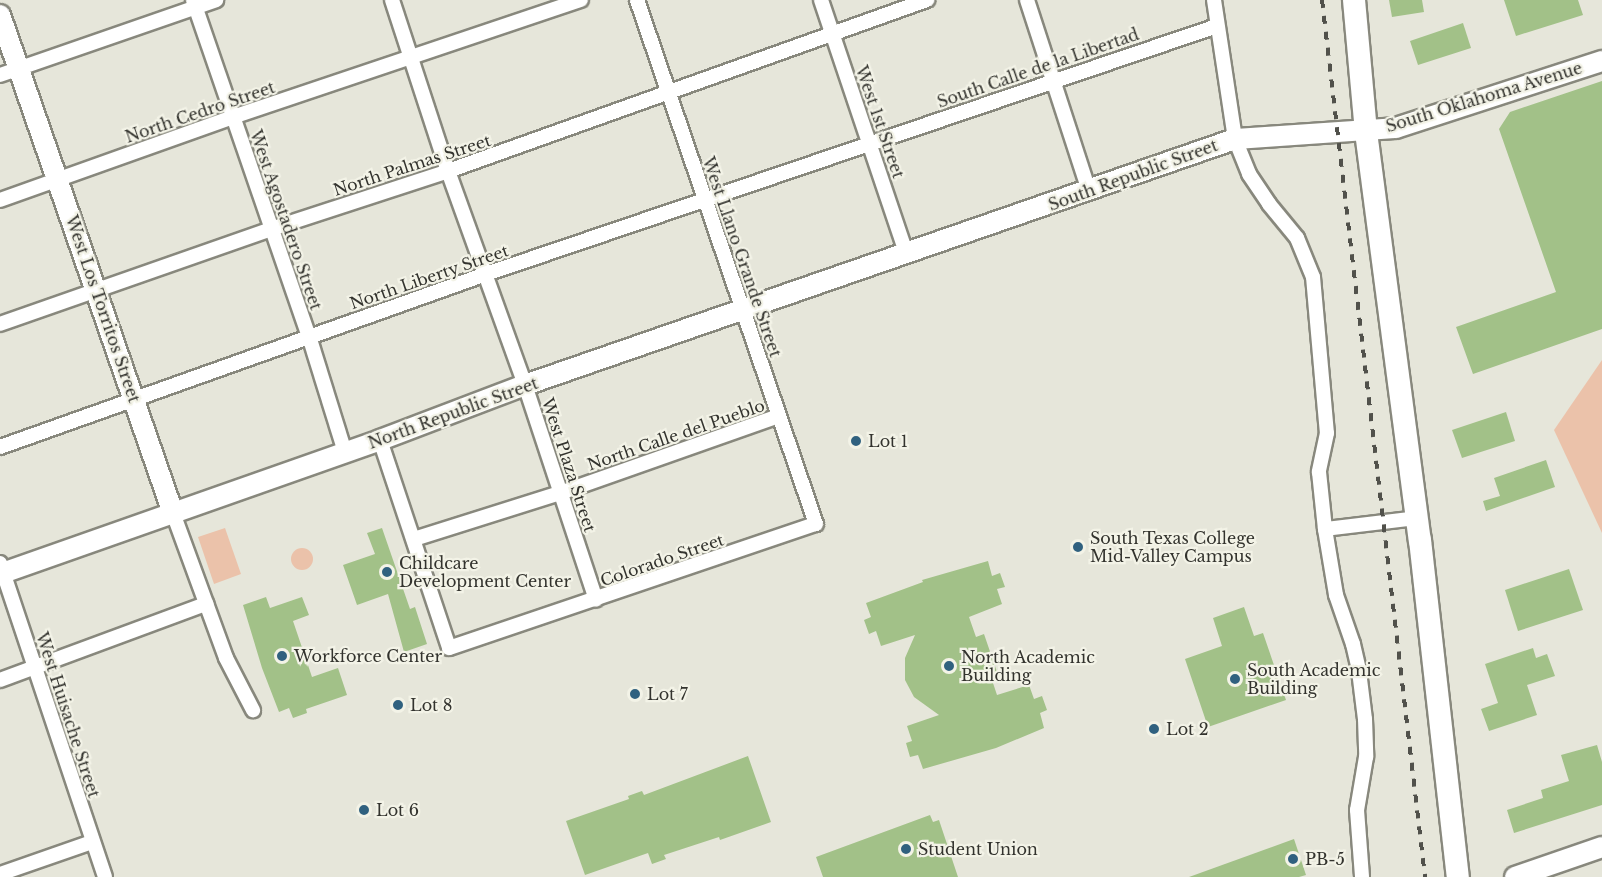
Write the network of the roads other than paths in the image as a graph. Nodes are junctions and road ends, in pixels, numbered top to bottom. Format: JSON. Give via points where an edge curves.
{"nodes":[{"id":1,"x":216,"y":0,"type":"edge"},
{"id":2,"x":392,"y":0,"type":"edge"},
{"id":3,"x":581,"y":0,"type":"edge"},
{"id":4,"x":636,"y":0,"type":"edge"},
{"id":5,"x":821,"y":0,"type":"edge"},
{"id":6,"x":927,"y":0,"type":"edge"},
{"id":7,"x":1027,"y":0,"type":"edge"},
{"id":8,"x":1214,"y":0,"type":"edge"},
{"id":9,"x":1354,"y":0,"type":"edge"},
{"id":10,"x":195,"y":4,"type":"edge"},
{"id":11,"x":0,"y":15,"type":"edge"},
{"id":12,"x":1217,"y":26,"type":"junction"},
{"id":13,"x":832,"y":32,"type":"junction"},
{"id":14,"x":411,"y":59,"type":"junction"},
{"id":15,"x":1602,"y":61,"type":"edge"},
{"id":16,"x":9,"y":72,"type":"edge"},
{"id":17,"x":1054,"y":80,"type":"junction"},
{"id":18,"x":668,"y":93,"type":"junction"},
{"id":19,"x":233,"y":117,"type":"junction"},
{"id":20,"x":1366,"y":132,"type":"junction"},
{"id":21,"x":1235,"y":139,"type":"junction"},
{"id":22,"x":871,"y":143,"type":"junction"},
{"id":23,"x":448,"y":171,"type":"junction"},
{"id":24,"x":58,"y":180,"type":"junction"},
{"id":25,"x":1089,"y":191,"type":"junction"},
{"id":26,"x":0,"y":200,"type":"edge"},
{"id":27,"x":705,"y":200,"type":"junction"},
{"id":28,"x":271,"y":229,"type":"junction"},
{"id":29,"x":907,"y":255,"type":"junction"},
{"id":30,"x":486,"y":274,"type":"junction"},
{"id":31,"x":95,"y":291,"type":"junction"},
{"id":32,"x":743,"y":312,"type":"junction"},
{"id":33,"x":0,"y":324,"type":"edge"},
{"id":34,"x":309,"y":336,"type":"junction"},
{"id":35,"x":525,"y":385,"type":"junction"},
{"id":36,"x":134,"y":399,"type":"junction"},
{"id":37,"x":779,"y":416,"type":"junction"},
{"id":38,"x":380,"y":440,"type":"junction"},
{"id":39,"x":0,"y":447,"type":"edge"},
{"id":40,"x":345,"y":452,"type":"junction"},
{"id":41,"x":560,"y":493,"type":"junction"},
{"id":42,"x":173,"y":513,"type":"junction"},
{"id":43,"x":1417,"y":518,"type":"junction"},
{"id":44,"x":816,"y":524,"type":"joint"},
{"id":45,"x":1325,"y":529,"type":"junction"},
{"id":46,"x":414,"y":539,"type":"junction"},
{"id":47,"x":1,"y":570,"type":"edge"},
{"id":48,"x":596,"y":600,"type":"junction"},
{"id":49,"x":206,"y":604,"type":"junction"},
{"id":50,"x":35,"y":668,"type":"junction"},
{"id":51,"x":0,"y":680,"type":"edge"},
{"id":52,"x":253,"y":710,"type":"dead end"},
{"id":53,"x":92,"y":842,"type":"junction"},
{"id":54,"x":1602,"y":847,"type":"edge"},
{"id":55,"x":0,"y":874,"type":"edge"},
{"id":56,"x":105,"y":877,"type":"edge"},
{"id":57,"x":1362,"y":877,"type":"edge"},
{"id":58,"x":1458,"y":877,"type":"edge"},
{"id":59,"x":1515,"y":877,"type":"edge"}],
"edges":[{"from":1,"to":10,"type":"street"},
{"from":2,"to":14,"type":"street","name":"West Plaza Street"},
{"from":3,"to":14,"type":"street","name":"North Cedro Street"},
{"from":4,"to":18,"type":"street","name":"West Llano Grande Street"},
{"from":5,"to":13,"type":"street","name":"West 1st Street"},
{"from":6,"to":13,"type":"street","name":"North Palmas Street"},
{"from":7,"to":17,"type":"street"},
{"from":8,"to":12,"type":"street"},
{"from":9,"to":20,"type":"main road"},
{"from":10,"to":16,"type":"street"},
{"from":10,"to":19,"type":"street","name":"West Agostadero Street"},
{"from":11,"to":16,"type":"street","name":"West Los Torritos Street"},
{"from":12,"to":17,"type":"street","name":"South Calle de la Libertad"},
{"from":12,"to":21,"type":"street"},
{"from":13,"to":18,"type":"street","name":"North Palmas Street"},
{"from":13,"to":22,"type":"street","name":"West 1st Street"},
{"from":14,"to":19,"type":"street","name":"North Cedro Street"},
{"from":14,"to":23,"type":"street","name":"West Plaza Street"},
{"from":15,"to":20,"type":"street","name":"South Oklahoma Avenue","via":[[1396,128]]},
{"from":16,"to":24,"type":"street","name":"West Los Torritos Street"},
{"from":17,"to":22,"type":"street","name":"South Calle de la Libertad"},
{"from":17,"to":25,"type":"street"},
{"from":18,"to":23,"type":"street","name":"North Palmas Street"},
{"from":18,"to":27,"type":"street","name":"West Llano Grande Street"},
{"from":19,"to":24,"type":"street","name":"North Cedro Street"},
{"from":19,"to":28,"type":"street","name":"West Agostadero Street"},
{"from":20,"to":21,"type":"street","name":"South Republic Street"},
{"from":20,"to":43,"type":"main road"},
{"from":21,"to":25,"type":"street","name":"South Republic Street"},
{"from":21,"to":45,"type":"street","via":[[1249,174],[1297,238],[1313,277],[1328,433],[1319,472]]},
{"from":22,"to":27,"type":"street","name":"North Liberty Street"},
{"from":22,"to":29,"type":"street","name":"West 1st Street"},
{"from":23,"to":28,"type":"street","name":"North Palmas Street"},
{"from":23,"to":30,"type":"street","name":"West Plaza Street"},
{"from":24,"to":26,"type":"street","name":"North Cedro Street"},
{"from":24,"to":31,"type":"street","name":"West Los Torritos Street"},
{"from":25,"to":29,"type":"street","name":"South Republic Street"},
{"from":27,"to":30,"type":"street","name":"North Liberty Street"},
{"from":27,"to":32,"type":"street","name":"West Llano Grande Street"},
{"from":28,"to":31,"type":"street","name":"North Palmas Street"},
{"from":28,"to":34,"type":"street","name":"West Agostadero Street"},
{"from":29,"to":32,"type":"street","name":"North Republic Street"},
{"from":30,"to":34,"type":"street","name":"North Liberty Street"},
{"from":30,"to":35,"type":"street","name":"West Plaza Street"},
{"from":31,"to":33,"type":"street","name":"North Palmas Street"},
{"from":31,"to":36,"type":"street","name":"West Los Torritos Street"},
{"from":32,"to":35,"type":"street","name":"North Republic Street"},
{"from":32,"to":37,"type":"street","name":"West Llano Grande Street"},
{"from":34,"to":36,"type":"street","name":"North Liberty Street"},
{"from":34,"to":40,"type":"street","name":"West Agostadero Street"},
{"from":35,"to":38,"type":"street","name":"North Republic Street"},
{"from":35,"to":41,"type":"street","name":"West Plaza Street"},
{"from":36,"to":39,"type":"street","name":"North Liberty Street"},
{"from":36,"to":42,"type":"street","name":"West Los Torritos Street"},
{"from":37,"to":41,"type":"street","name":"North Calle del Pueblo"},
{"from":37,"to":44,"type":"street","name":"West Llano Grande Street"},
{"from":38,"to":40,"type":"street","name":"North Republic Street"},
{"from":38,"to":46,"type":"street"},
{"from":40,"to":42,"type":"street","name":"North Republic Street"},
{"from":41,"to":46,"type":"street","name":"North Calle del Pueblo"},
{"from":41,"to":48,"type":"street","name":"West Plaza Street"},
{"from":42,"to":47,"type":"street","name":"North Republic Street"},
{"from":42,"to":49,"type":"street","name":"West Los Torritos Street"},
{"from":43,"to":45,"type":"street"},
{"from":43,"to":58,"type":"main road"},
{"from":44,"to":48,"type":"street","name":"Colorado Street"},
{"from":45,"to":57,"type":"street","via":[[1334,589],[1359,671],[1365,718],[1366,756],[1357,810]]},
{"from":46,"to":48,"type":"street","name":"Colorado Street","via":[[449,648]]},
{"from":47,"to":50,"type":"street","name":"West Huisache Street"},
{"from":49,"to":50,"type":"street"},
{"from":49,"to":52,"type":"street","name":"West Los Torritos Street","via":[[226,658]]},
{"from":50,"to":51,"type":"street"},
{"from":50,"to":53,"type":"street","name":"West Huisache Street"},
{"from":53,"to":55,"type":"street"},
{"from":53,"to":56,"type":"street","name":"West Huisache Street"},
{"from":54,"to":59,"type":"street"}]}
